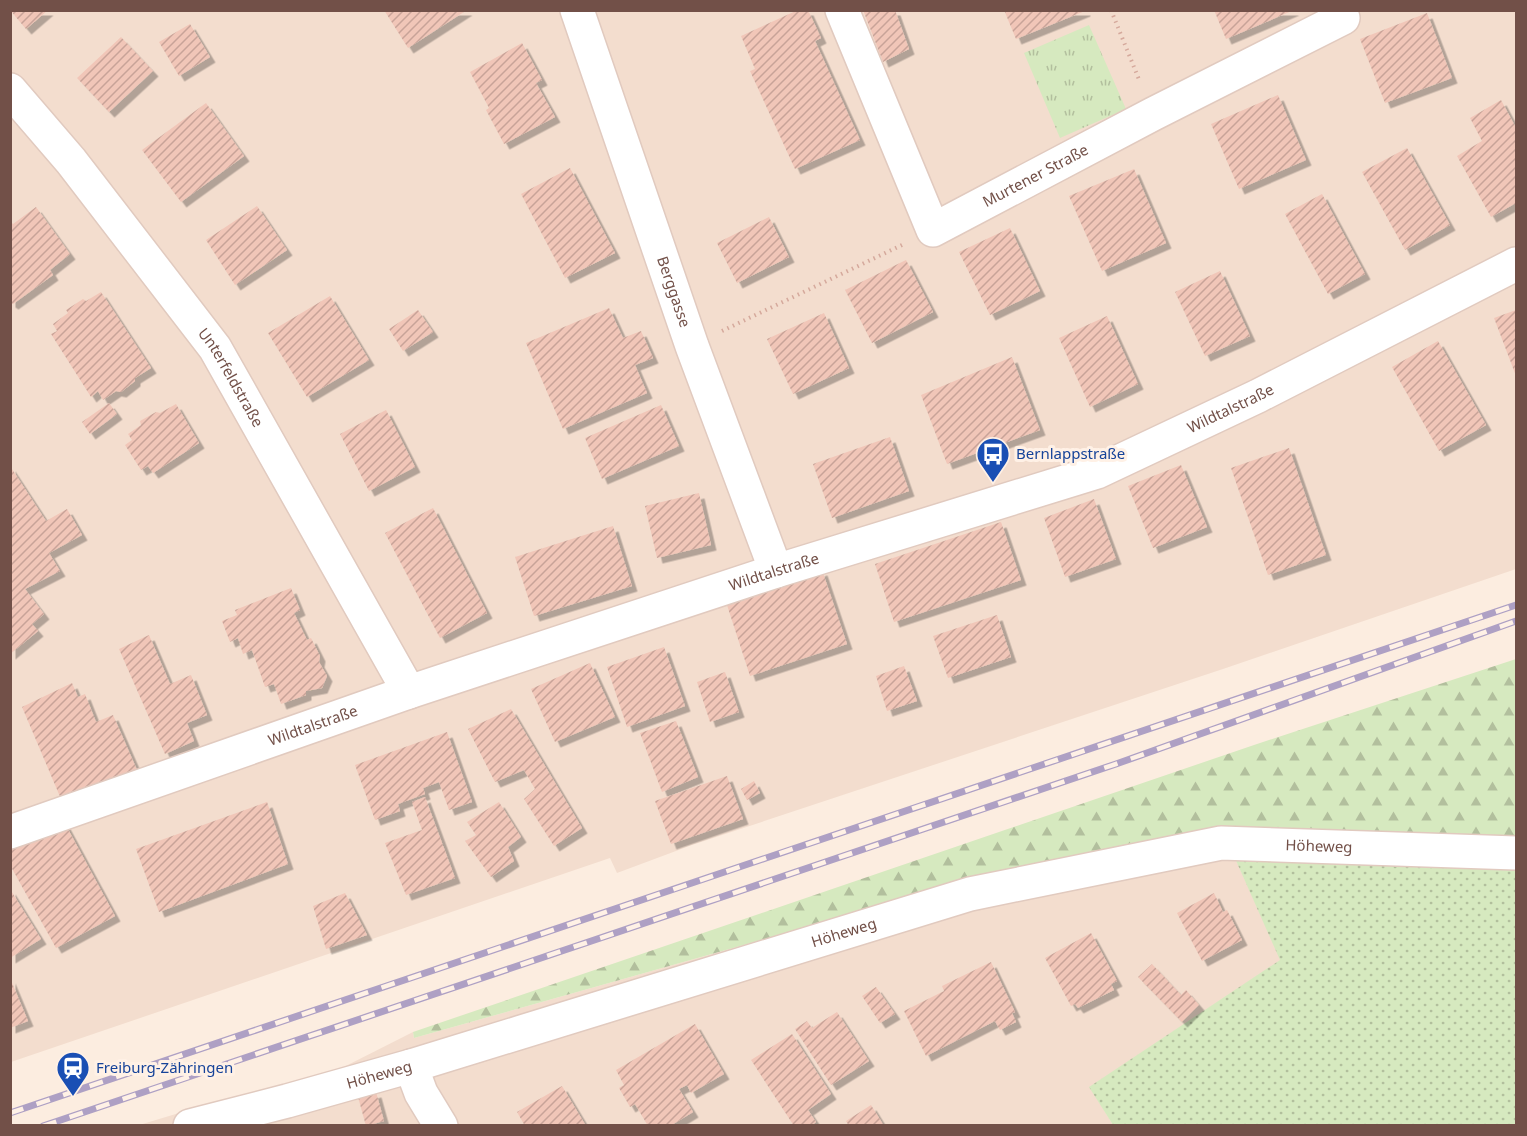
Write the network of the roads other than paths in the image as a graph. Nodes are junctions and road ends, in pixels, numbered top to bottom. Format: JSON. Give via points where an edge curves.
{"nodes":[{"id":1,"x":577,"y":10,"type":"edge"},
{"id":2,"x":842,"y":10,"type":"edge"},
{"id":3,"x":1340,"y":10,"type":"edge"},
{"id":4,"x":10,"y":90,"type":"edge"},
{"id":5,"x":1516,"y":264,"type":"edge"},
{"id":6,"x":776,"y":571,"type":"junction"},
{"id":7,"x":409,"y":692,"type":"junction"},
{"id":8,"x":13,"y":822,"type":"edge"},
{"id":9,"x":1516,"y":853,"type":"edge"},
{"id":10,"x":411,"y":1066,"type":"junction"},
{"id":11,"x":190,"y":1125,"type":"edge"},
{"id":12,"x":441,"y":1125,"type":"edge"}],
"edges":[{"from":1,"to":6,"type":"street","name":"Berggasse","via":[[692,346]]},
{"from":2,"to":3,"type":"street","name":"Murtener Straße","via":[[933,230],[1344,18]]},
{"from":4,"to":7,"type":"street","name":"Unterfeldstraße","via":[[71,161],[215,348]]},
{"from":5,"to":6,"type":"street","name":"Wildtalstraße","via":[[1258,396],[1097,472]]},
{"from":6,"to":7,"type":"street","name":"Wildtalstraße"},
{"from":7,"to":8,"type":"street","name":"Wildtalstraße"},
{"from":9,"to":10,"type":"street","name":"Höheweg","via":[[1221,843],[970,894]]},
{"from":10,"to":11,"type":"street","name":"Höheweg"},
{"from":10,"to":12,"type":"street","via":[[421,1093]]}]}
